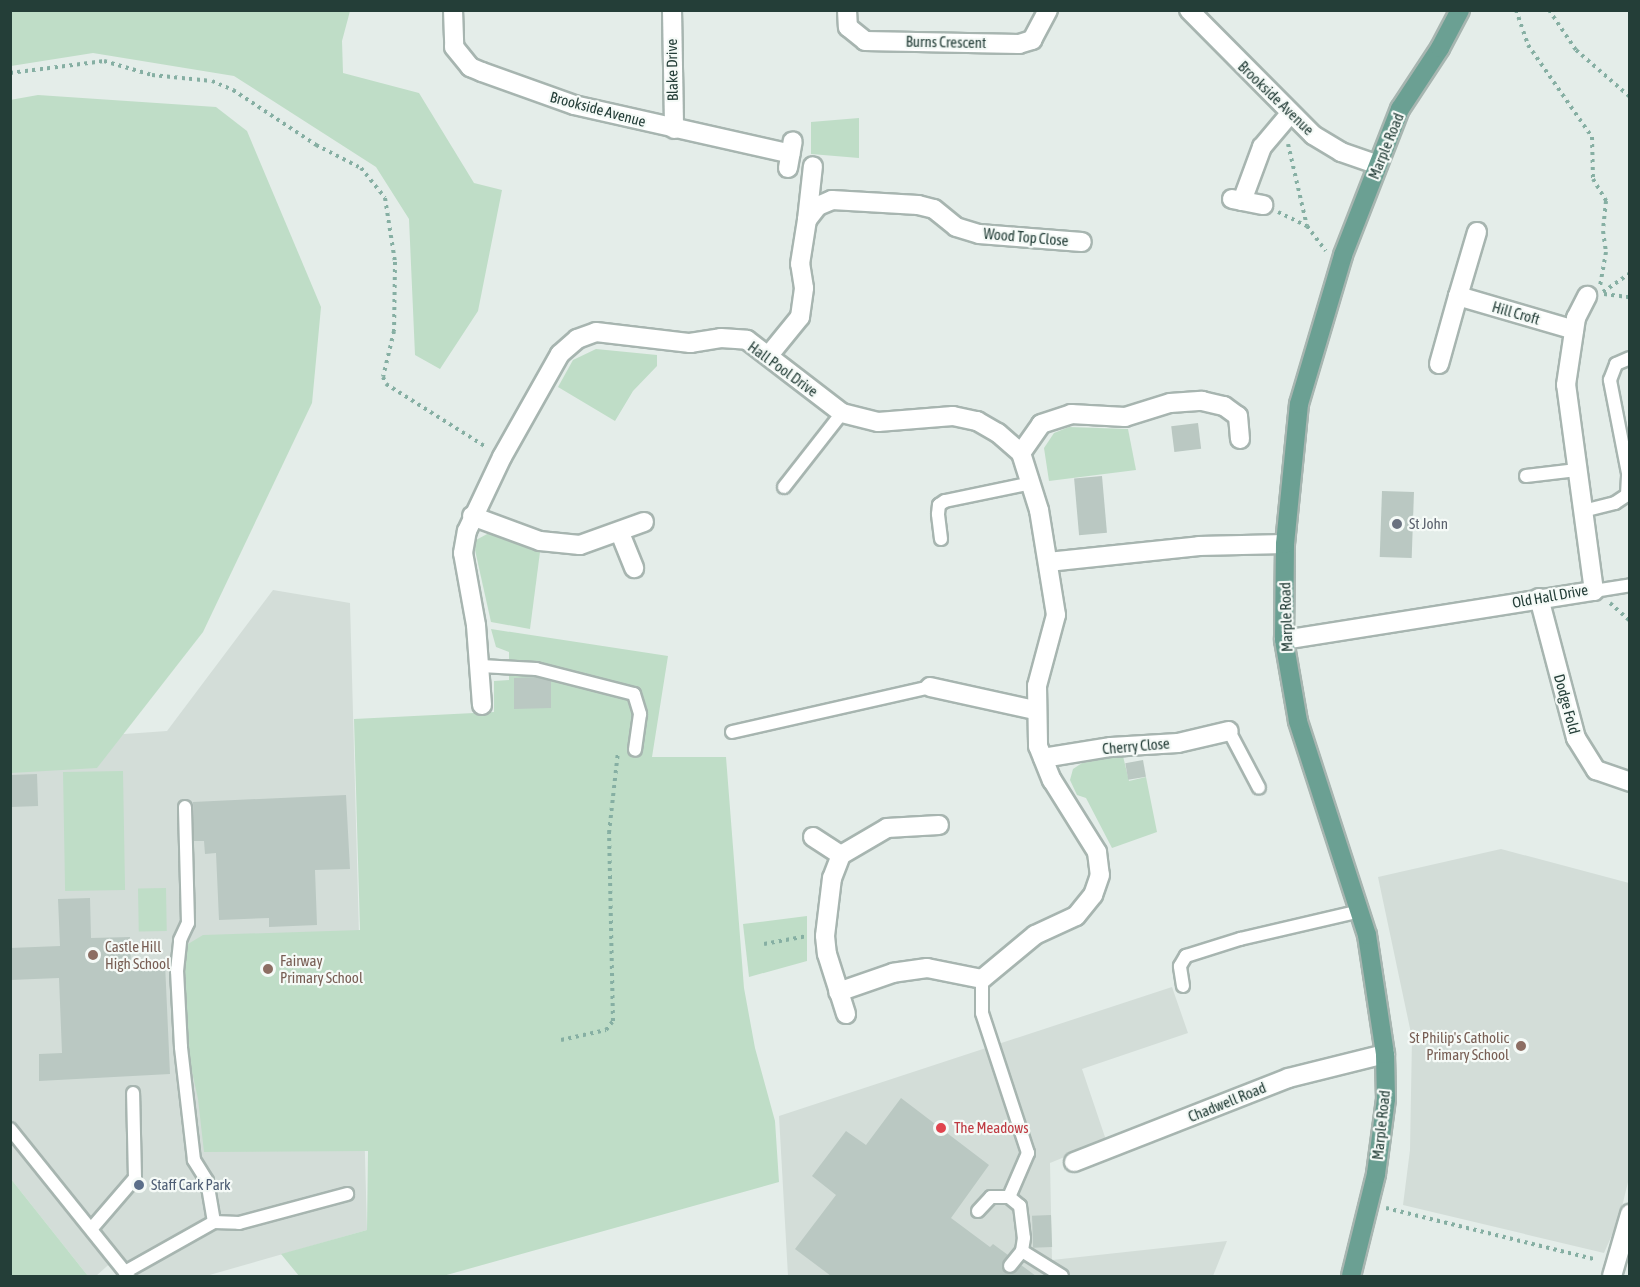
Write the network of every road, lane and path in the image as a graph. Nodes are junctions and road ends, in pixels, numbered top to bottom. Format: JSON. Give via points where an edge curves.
{"nodes":[{"id":1,"x":453,"y":10,"type":"edge"},
{"id":2,"x":672,"y":10,"type":"edge"},
{"id":3,"x":847,"y":10,"type":"edge"},
{"id":4,"x":1048,"y":10,"type":"edge"},
{"id":5,"x":1189,"y":10,"type":"edge"},
{"id":6,"x":1460,"y":10,"type":"edge"},
{"id":7,"x":1516,"y":10,"type":"edge"},
{"id":8,"x":1549,"y":10,"type":"edge"},
{"id":9,"x":10,"y":73,"type":"edge"},
{"id":10,"x":1629,"y":97,"type":"edge"},
{"id":11,"x":1286,"y":117,"type":"junction"},
{"id":12,"x":674,"y":129,"type":"junction"},
{"id":13,"x":791,"y":154,"type":"dead end"},
{"id":14,"x":1378,"y":165,"type":"junction"},
{"id":15,"x":813,"y":166,"type":"dead end"},
{"id":16,"x":1263,"y":205,"type":"joint"},
{"id":17,"x":807,"y":220,"type":"junction"},
{"id":18,"x":1307,"y":226,"type":"junction"},
{"id":19,"x":1477,"y":232,"type":"dead end"},
{"id":20,"x":1082,"y":242,"type":"dead end"},
{"id":21,"x":1340,"y":265,"type":"junction"},
{"id":22,"x":1629,"y":273,"type":"edge"},
{"id":23,"x":1593,"y":294,"type":"junction"},
{"id":24,"x":1458,"y":296,"type":"junction"},
{"id":25,"x":1629,"y":297,"type":"edge"},
{"id":26,"x":1574,"y":330,"type":"junction"},
{"id":27,"x":770,"y":355,"type":"junction"},
{"id":28,"x":1629,"y":358,"type":"edge"},
{"id":29,"x":1439,"y":363,"type":"dead end"},
{"id":30,"x":842,"y":413,"type":"junction"},
{"id":31,"x":1240,"y":440,"type":"dead end"},
{"id":32,"x":1021,"y":453,"type":"junction"},
{"id":33,"x":502,"y":457,"type":"junction"},
{"id":34,"x":1577,"y":470,"type":"junction"},
{"id":35,"x":1526,"y":476,"type":"dead end"},
{"id":36,"x":1030,"y":483,"type":"junction"},
{"id":37,"x":784,"y":487,"type":"dead end"},
{"id":38,"x":1583,"y":511,"type":"junction"},
{"id":39,"x":472,"y":516,"type":"junction"},
{"id":40,"x":644,"y":522,"type":"dead end"},
{"id":41,"x":620,"y":533,"type":"junction"},
{"id":42,"x":941,"y":539,"type":"dead end"},
{"id":43,"x":1285,"y":544,"type":"junction"},
{"id":44,"x":1048,"y":562,"type":"junction"},
{"id":45,"x":634,"y":568,"type":"dead end"},
{"id":46,"x":1629,"y":585,"type":"edge"},
{"id":47,"x":1594,"y":591,"type":"junction"},
{"id":48,"x":1539,"y":598,"type":"junction"},
{"id":49,"x":1284,"y":640,"type":"junction"},
{"id":50,"x":481,"y":666,"type":"junction"},
{"id":51,"x":930,"y":687,"type":"joint"},
{"id":52,"x":482,"y":705,"type":"dead end"},
{"id":53,"x":1035,"y":710,"type":"junction"},
{"id":54,"x":1229,"y":731,"type":"joint"},
{"id":55,"x":732,"y":732,"type":"dead end"},
{"id":56,"x":618,"y":746,"type":"dead end"},
{"id":57,"x":634,"y":750,"type":"dead end"},
{"id":58,"x":1043,"y":758,"type":"junction"},
{"id":59,"x":1629,"y":782,"type":"edge"},
{"id":60,"x":1259,"y":788,"type":"dead end"},
{"id":61,"x":185,"y":807,"type":"dead end"},
{"id":62,"x":939,"y":825,"type":"dead end"},
{"id":63,"x":813,"y":837,"type":"dead end"},
{"id":64,"x":840,"y":855,"type":"junction"},
{"id":65,"x":1360,"y":911,"type":"junction"},
{"id":66,"x":825,"y":936,"type":"junction"},
{"id":67,"x":764,"y":944,"type":"dead end"},
{"id":68,"x":982,"y":979,"type":"junction"},
{"id":69,"x":1183,"y":986,"type":"dead end"},
{"id":70,"x":838,"y":992,"type":"junction"},
{"id":71,"x":846,"y":1014,"type":"dead end"},
{"id":72,"x":561,"y":1040,"type":"dead end"},
{"id":73,"x":1384,"y":1054,"type":"junction"},
{"id":74,"x":133,"y":1093,"type":"dead end"},
{"id":75,"x":10,"y":1129,"type":"edge"},
{"id":76,"x":1074,"y":1162,"type":"dead end"},
{"id":77,"x":347,"y":1194,"type":"dead end"},
{"id":78,"x":1009,"y":1197,"type":"junction"},
{"id":79,"x":1371,"y":1204,"type":"junction"},
{"id":80,"x":978,"y":1211,"type":"dead end"},
{"id":81,"x":1629,"y":1214,"type":"edge"},
{"id":82,"x":214,"y":1222,"type":"junction"},
{"id":83,"x":92,"y":1228,"type":"junction"},
{"id":84,"x":1022,"y":1251,"type":"junction"},
{"id":85,"x":1011,"y":1266,"type":"dead end"},
{"id":86,"x":1614,"y":1270,"type":"edge"},
{"id":87,"x":126,"y":1274,"type":"edge"},
{"id":88,"x":1062,"y":1276,"type":"edge"},
{"id":89,"x":1351,"y":1276,"type":"edge"}],
"edges":[{"from":1,"to":12,"type":"street","name":"Brookside Avenue","via":[[451,38],[470,67],[574,105]]},
{"from":2,"to":12,"type":"street","name":"Blake Drive"},
{"from":3,"to":4,"type":"street","name":"Burns Crescent","via":[[848,27],[865,41],[1019,44],[1032,40]]},
{"from":5,"to":11,"type":"street","name":"Brookside Avenue"},
{"from":6,"to":14,"type":"main road","name":"Marple Road","via":[[1400,109]]},
{"from":7,"to":23,"type":"path","via":[[1528,45],[1592,137],[1593,178],[1606,201],[1606,252]]},
{"from":8,"to":10,"type":"path","via":[[1576,50]]},
{"from":9,"to":33,"type":"path","via":[[104,61],[152,75],[212,81],[361,168],[385,198],[395,262],[395,312],[383,369],[386,384]]},
{"from":11,"to":14,"type":"street","name":"Brookside Avenue","via":[[1341,152]]},
{"from":11,"to":16,"type":"street","via":[[1262,147],[1237,200]]},
{"from":11,"to":18,"type":"path"},
{"from":12,"to":13,"type":"street","name":"Brookside Avenue"},
{"from":14,"to":21,"type":"main road","name":"Marple Road"},
{"from":15,"to":17,"type":"street"},
{"from":16,"to":18,"type":"path"},
{"from":17,"to":20,"type":"street","name":"Wood Top Close","via":[[818,206],[832,200],[909,204],[934,209],[956,227],[979,234]]},
{"from":17,"to":27,"type":"street","via":[[800,264],[804,288],[800,317]]},
{"from":18,"to":21,"type":"path"},
{"from":19,"to":24,"type":"street"},
{"from":21,"to":43,"type":"main road","name":"Marple Road","via":[[1299,404]]},
{"from":22,"to":23,"type":"path","via":[[1609,290]]},
{"from":23,"to":25,"type":"path"},
{"from":23,"to":26,"type":"street","name":"Old Hall Drive"},
{"from":24,"to":26,"type":"street","name":"Hill Croft"},
{"from":24,"to":29,"type":"street"},
{"from":26,"to":34,"type":"street","name":"Old Hall Drive","via":[[1566,385]]},
{"from":27,"to":30,"type":"street","name":"Hall Pool Drive"},
{"from":27,"to":33,"type":"street","name":"Hall Pool Drive","via":[[747,340],[690,343],[596,332],[577,339],[560,354]]},
{"from":28,"to":38,"type":"lane","via":[[1616,364],[1610,381],[1628,473],[1626,495],[1615,503]]},
{"from":30,"to":32,"type":"street","name":"Hall Pool Drive","via":[[878,422],[953,416],[976,421]]},
{"from":30,"to":37,"type":"lane"},
{"from":31,"to":32,"type":"street","via":[[1239,416],[1224,406],[1202,401],[1170,403],[1125,417],[1071,414],[1041,424]]},
{"from":32,"to":36,"type":"street"},
{"from":33,"to":39,"type":"street","name":"Hall Pool Drive"},
{"from":34,"to":35,"type":"lane"},
{"from":34,"to":38,"type":"street","name":"Old Hall Drive"},
{"from":36,"to":42,"type":"lane","via":[[945,501],[939,505],[938,514]]},
{"from":36,"to":44,"type":"street"},
{"from":38,"to":47,"type":"street","name":"Old Hall Drive"},
{"from":39,"to":41,"type":"street","via":[[540,541],[580,545]]},
{"from":39,"to":50,"type":"street","name":"Hall Pool Drive","via":[[463,553]]},
{"from":40,"to":41,"type":"street"},
{"from":41,"to":45,"type":"street"},
{"from":43,"to":44,"type":"street","via":[[1189,547]]},
{"from":43,"to":49,"type":"main road","name":"Marple Road"},
{"from":44,"to":53,"type":"street","via":[[1056,615],[1037,686]]},
{"from":46,"to":47,"type":"lane"},
{"from":47,"to":48,"type":"street","name":"Old Hall Drive"},
{"from":48,"to":49,"type":"street","name":"Old Hall Drive"},
{"from":48,"to":59,"type":"street","name":"Dodge Fold","via":[[1576,738],[1596,770]]},
{"from":49,"to":65,"type":"main road","name":"Marple Road","via":[[1298,721]]},
{"from":50,"to":52,"type":"street","name":"Hall Pool Drive"},
{"from":50,"to":57,"type":"lane","via":[[536,669],[634,694],[640,714]]},
{"from":51,"to":53,"type":"street"},
{"from":51,"to":55,"type":"lane"},
{"from":53,"to":58,"type":"street"},
{"from":54,"to":58,"type":"street","name":"Cherry Close","via":[[1178,743],[1111,747]]},
{"from":54,"to":60,"type":"lane"},
{"from":56,"to":72,"type":"path","via":[[609,833],[612,1021],[606,1030]]},
{"from":58,"to":68,"type":"street","via":[[1052,780],[1097,852],[1100,875],[1093,895],[1076,916],[1035,935]]},
{"from":61,"to":82,"type":"lane","via":[[188,923],[180,940],[177,971],[181,1047],[194,1160],[207,1182]]},
{"from":62,"to":64,"type":"street","via":[[887,828]]},
{"from":63,"to":64,"type":"street"},
{"from":64,"to":66,"type":"street","via":[[832,878]]},
{"from":65,"to":69,"type":"lane","via":[[1186,956],[1180,966]]},
{"from":65,"to":73,"type":"main road","name":"Marple Road"},
{"from":66,"to":67,"type":"path"},
{"from":66,"to":70,"type":"street"},
{"from":68,"to":70,"type":"street","via":[[927,968],[893,973]]},
{"from":68,"to":78,"type":"lane","via":[[982,1013],[1028,1153]]},
{"from":70,"to":71,"type":"street"},
{"from":73,"to":76,"type":"street","name":"Chadwell Road","via":[[1288,1078]]},
{"from":73,"to":79,"type":"main road","name":"Marple Road","via":[[1386,1099]]},
{"from":74,"to":83,"type":"lane","via":[[135,1178]]},
{"from":75,"to":83,"type":"lane"},
{"from":77,"to":82,"type":"lane","via":[[239,1222]]},
{"from":78,"to":80,"type":"lane","via":[[991,1197]]},
{"from":78,"to":84,"type":"lane","via":[[1020,1206]]},
{"from":79,"to":86,"type":"path"},
{"from":79,"to":89,"type":"main road","name":"Marple Road"},
{"from":81,"to":86,"type":"street"},
{"from":82,"to":87,"type":"lane"},
{"from":83,"to":87,"type":"lane"},
{"from":84,"to":85,"type":"lane"},
{"from":84,"to":88,"type":"lane"}]}
